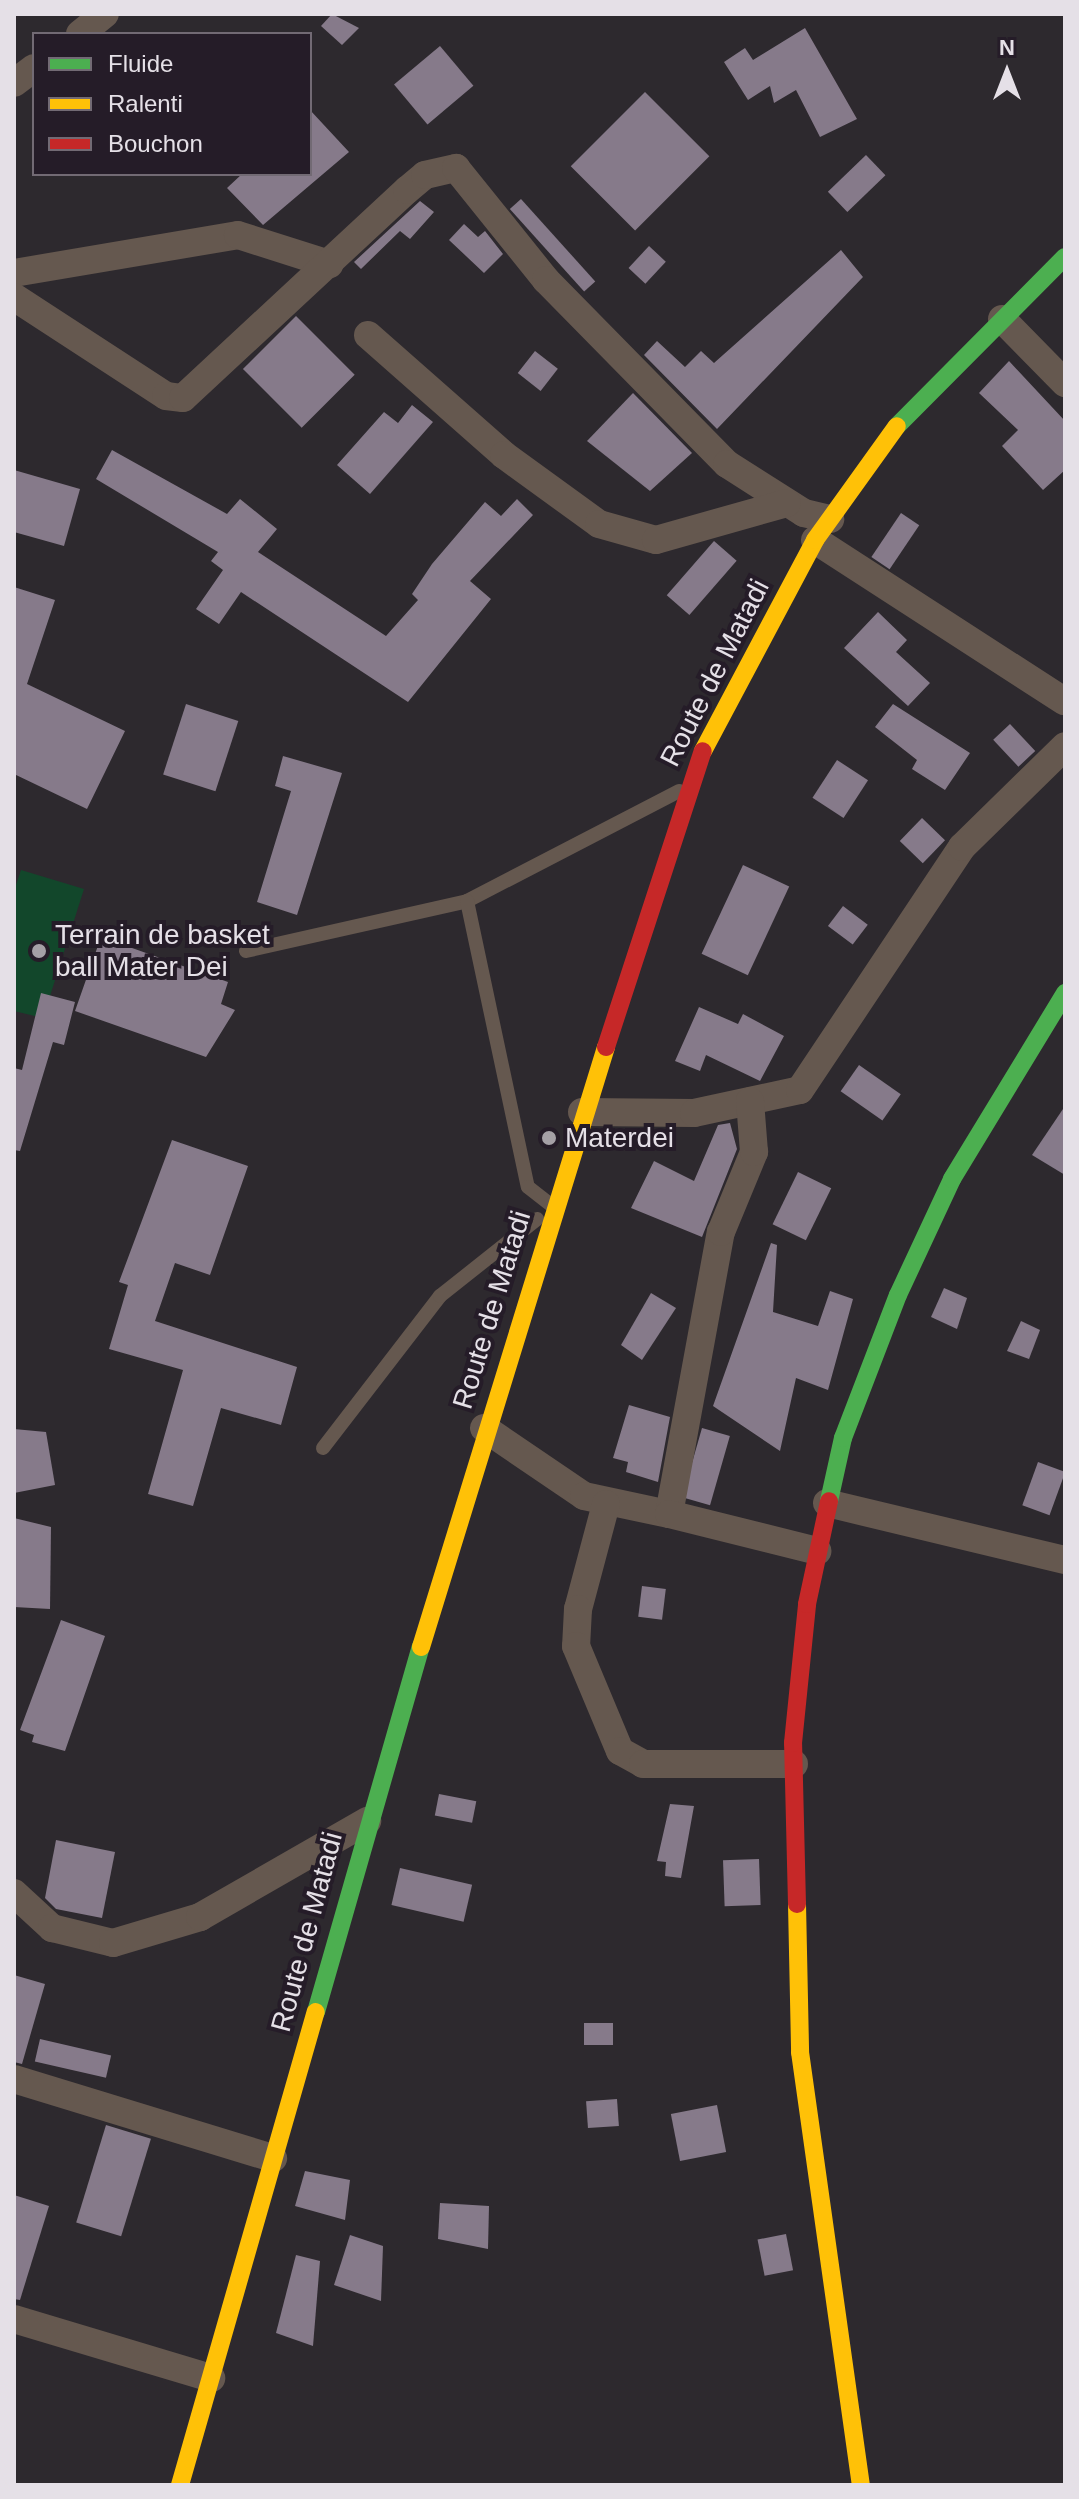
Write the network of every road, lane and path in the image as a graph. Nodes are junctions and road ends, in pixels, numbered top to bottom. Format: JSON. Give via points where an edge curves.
{"nodes":[{"id":1,"x":105,"y":14,"type":"edge"},
{"id":2,"x":82,"y":32,"type":"edge"},
{"id":3,"x":32,"y":70,"type":"edge"},
{"id":4,"x":14,"y":83,"type":"edge"},
{"id":5,"x":1065,"y":257,"type":"edge"},
{"id":6,"x":329,"y":264,"type":"junction"},
{"id":7,"x":14,"y":273,"type":"edge"},
{"id":8,"x":14,"y":297,"type":"edge"},
{"id":9,"x":1002,"y":319,"type":"junction"},
{"id":10,"x":368,"y":335,"type":"dead end"},
{"id":11,"x":1065,"y":383,"type":"edge"},
{"id":12,"x":787,"y":503,"type":"junction"},
{"id":13,"x":823,"y":529,"type":"junction"},
{"id":14,"x":1064,"y":700,"type":"edge"},
{"id":15,"x":1065,"y":744,"type":"edge"},
{"id":16,"x":689,"y":786,"type":"junction"},
{"id":17,"x":467,"y":901,"type":"junction"},
{"id":18,"x":246,"y":951,"type":"dead end"},
{"id":19,"x":1065,"y":993,"type":"edge"},
{"id":20,"x":750,"y":1101,"type":"junction"},
{"id":21,"x":582,"y":1112,"type":"junction"},
{"id":22,"x":553,"y":1206,"type":"junction"},
{"id":23,"x":484,"y":1428,"type":"junction"},
{"id":24,"x":323,"y":1448,"type":"dead end"},
{"id":25,"x":827,"y":1503,"type":"junction"},
{"id":26,"x":606,"y":1504,"type":"junction"},
{"id":27,"x":669,"y":1514,"type":"junction"},
{"id":28,"x":817,"y":1551,"type":"junction"},
{"id":29,"x":1065,"y":1560,"type":"edge"},
{"id":30,"x":794,"y":1764,"type":"junction"},
{"id":31,"x":367,"y":1821,"type":"junction"},
{"id":32,"x":14,"y":1893,"type":"edge"},
{"id":33,"x":14,"y":2079,"type":"edge"},
{"id":34,"x":273,"y":2158,"type":"junction"},
{"id":35,"x":14,"y":2319,"type":"edge"},
{"id":36,"x":211,"y":2378,"type":"junction"},
{"id":37,"x":180,"y":2485,"type":"edge"},
{"id":38,"x":861,"y":2485,"type":"edge"}],
"edges":[{"from":1,"to":2,"type":"street"},
{"from":3,"to":4,"type":"street"},
{"from":5,"to":9,"type":"main road","name":"Route de Matadi"},
{"from":6,"to":7,"type":"street","via":[[238,235]]},
{"from":6,"to":8,"type":"street","via":[[174,399]]},
{"from":6,"to":12,"type":"street","via":[[425,175],[456,168],[546,280],[727,464]]},
{"from":9,"to":11,"type":"street"},
{"from":9,"to":13,"type":"main road","name":"Route de Matadi","via":[[892,431]]},
{"from":10,"to":12,"type":"street","via":[[504,455],[599,524],[656,540]]},
{"from":12,"to":13,"type":"street"},
{"from":13,"to":14,"type":"street"},
{"from":13,"to":16,"type":"main road","name":"Route de Matadi"},
{"from":14,"to":15,"type":"street"},
{"from":15,"to":20,"type":"street","via":[[962,847],[808,1083]]},
{"from":16,"to":17,"type":"lane"},
{"from":16,"to":21,"type":"main road","name":"Route de Matadi"},
{"from":17,"to":18,"type":"lane"},
{"from":17,"to":22,"type":"lane","via":[[528,1187]]},
{"from":19,"to":25,"type":"main road","via":[[952,1179],[851,1412]]},
{"from":20,"to":21,"type":"street","via":[[694,1113]]},
{"from":20,"to":27,"type":"street","via":[[754,1152],[721,1232]]},
{"from":21,"to":22,"type":"main road","name":"Route de Matadi"},
{"from":22,"to":23,"type":"main road","name":"Route de Matadi"},
{"from":22,"to":24,"type":"lane","via":[[440,1296]]},
{"from":23,"to":26,"type":"street"},
{"from":23,"to":31,"type":"main road","name":"Route de Matadi"},
{"from":25,"to":28,"type":"main road"},
{"from":25,"to":29,"type":"street"},
{"from":26,"to":27,"type":"street"},
{"from":26,"to":30,"type":"street","via":[[578,1609],[576,1646],[620,1751],[643,1764]]},
{"from":27,"to":28,"type":"street"},
{"from":28,"to":30,"type":"main road"},
{"from":30,"to":38,"type":"main road","via":[[800,2052]]},
{"from":31,"to":32,"type":"street","via":[[200,1917],[113,1943],[52,1928]]},
{"from":31,"to":34,"type":"main road","name":"Route de Matadi"},
{"from":33,"to":34,"type":"street"},
{"from":34,"to":36,"type":"main road","name":"Route de Matadi"},
{"from":35,"to":36,"type":"street"},
{"from":36,"to":37,"type":"main road","name":"Route de Matadi"}]}
